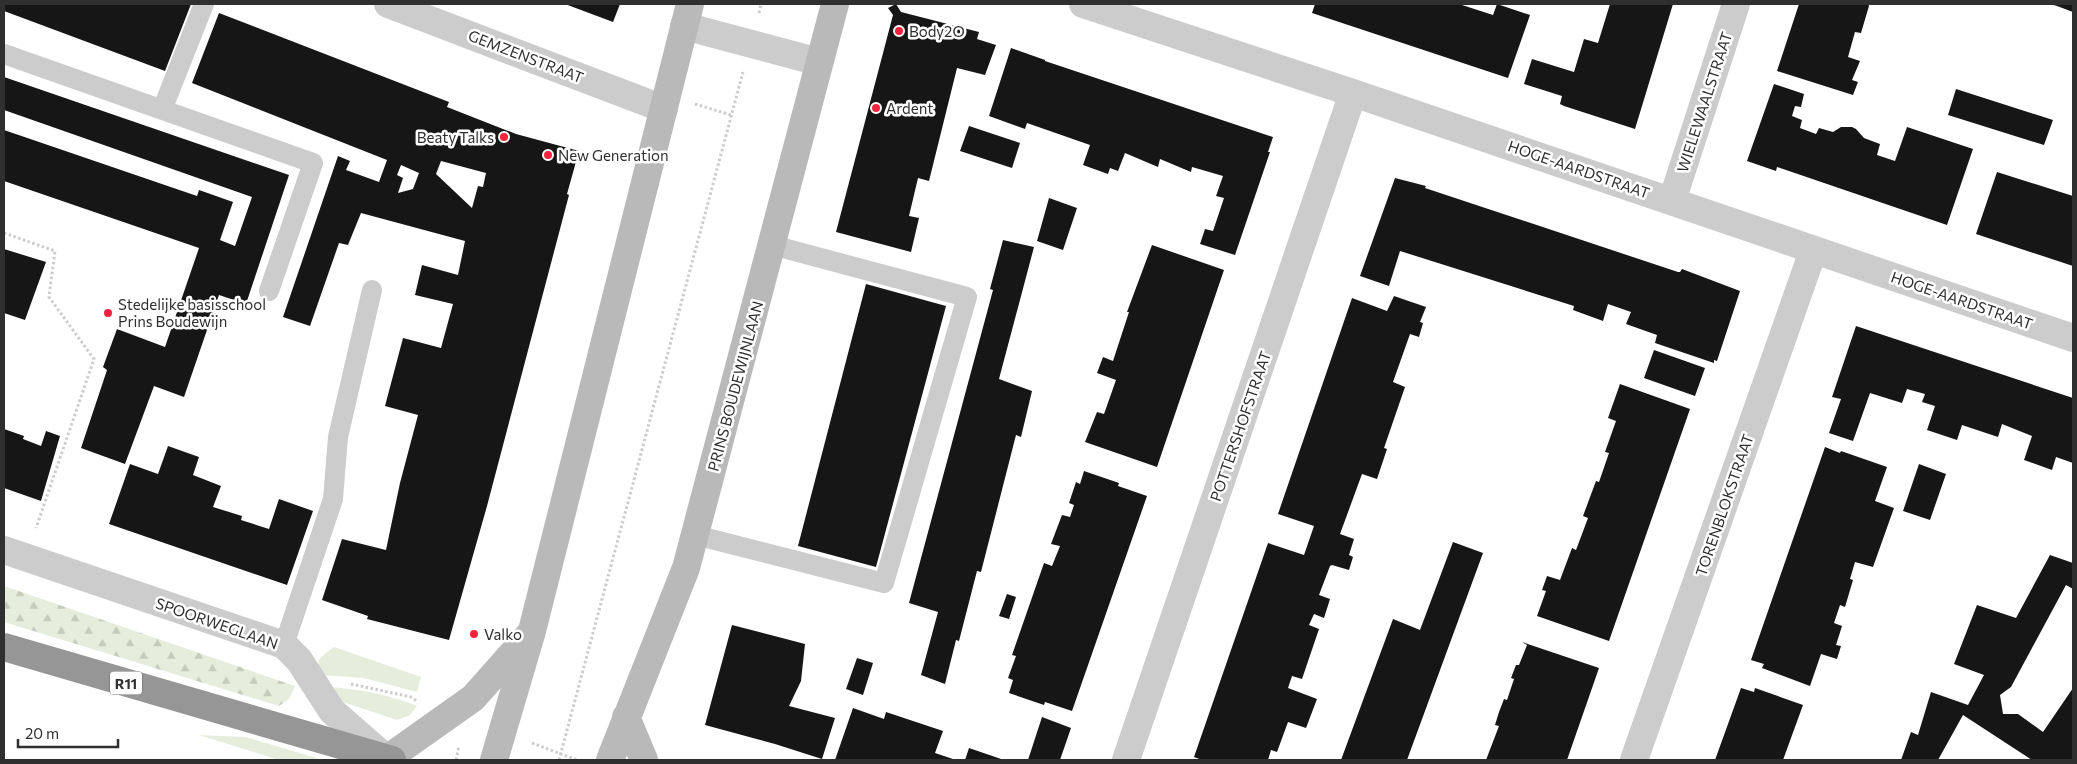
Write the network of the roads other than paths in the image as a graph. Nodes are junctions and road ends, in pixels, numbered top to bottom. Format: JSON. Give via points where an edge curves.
{"nodes":[{"id":1,"x":204,"y":4,"type":"edge"},
{"id":2,"x":388,"y":4,"type":"edge"},
{"id":3,"x":835,"y":4,"type":"edge"},
{"id":4,"x":1083,"y":4,"type":"edge"},
{"id":5,"x":1736,"y":4,"type":"edge"},
{"id":6,"x":687,"y":15,"type":"edge"},
{"id":7,"x":4,"y":54,"type":"edge"},
{"id":8,"x":819,"y":62,"type":"junction"},
{"id":9,"x":1353,"y":93,"type":"junction"},
{"id":10,"x":664,"y":109,"type":"junction"},
{"id":11,"x":162,"y":110,"type":"junction"},
{"id":12,"x":1672,"y":201,"type":"junction"},
{"id":13,"x":772,"y":245,"type":"junction"},
{"id":14,"x":1813,"y":251,"type":"junction"},
{"id":15,"x":372,"y":290,"type":"dead end"},
{"id":16,"x":269,"y":291,"type":"dead end"},
{"id":17,"x":2073,"y":338,"type":"edge"},
{"id":18,"x":695,"y":534,"type":"junction"},
{"id":19,"x":15,"y":554,"type":"edge"},
{"id":20,"x":532,"y":631,"type":"junction"},
{"id":21,"x":284,"y":645,"type":"junction"},
{"id":22,"x":4,"y":646,"type":"edge"},
{"id":23,"x":626,"y":717,"type":"junction"},
{"id":24,"x":389,"y":760,"type":"edge"},
{"id":25,"x":494,"y":760,"type":"edge"},
{"id":26,"x":610,"y":760,"type":"edge"},
{"id":27,"x":644,"y":760,"type":"edge"},
{"id":28,"x":1126,"y":760,"type":"edge"},
{"id":29,"x":1634,"y":760,"type":"edge"}],
"edges":[{"from":1,"to":11,"type":"lane"},
{"from":2,"to":10,"type":"street","name":"GEMZENSTRAAT"},
{"from":3,"to":8,"type":"main road","name":"PRINS BOUDEWIJNLAAN"},
{"from":4,"to":9,"type":"street","name":"HOGE-AARDSTRAAT"},
{"from":5,"to":12,"type":"street","name":"WIELEWAALSTRAAT"},
{"from":6,"to":8,"type":"street","via":[[750,44]]},
{"from":6,"to":10,"type":"main road"},
{"from":7,"to":11,"type":"lane"},
{"from":8,"to":13,"type":"main road","name":"PRINS BOUDEWIJNLAAN"},
{"from":9,"to":12,"type":"street","name":"HOGE-AARDSTRAAT"},
{"from":9,"to":28,"type":"street","name":"POTTERSHOFSTRAAT"},
{"from":10,"to":20,"type":"main road"},
{"from":11,"to":16,"type":"lane","via":[[313,163]]},
{"from":12,"to":14,"type":"street","name":"HOGE-AARDSTRAAT"},
{"from":13,"to":18,"type":"main road","name":"PRINS BOUDEWIJNLAAN"},
{"from":13,"to":18,"type":"lane","via":[[967,297],[884,583]]},
{"from":14,"to":17,"type":"street","name":"HOGE-AARDSTRAAT"},
{"from":14,"to":29,"type":"street","name":"TORENBLOKSTRAAT"},
{"from":15,"to":21,"type":"lane","via":[[338,437],[333,499]]},
{"from":18,"to":23,"type":"main road","name":"PRINS BOUDEWIJNLAAN","via":[[686,568]]},
{"from":19,"to":21,"type":"street","name":"SPOORWEGLAAN"},
{"from":20,"to":24,"type":"main road","via":[[473,698]]},
{"from":20,"to":25,"type":"main road"},
{"from":21,"to":24,"type":"street","name":"SPOORWEGLAAN","via":[[299,660],[332,711]]},
{"from":22,"to":24,"type":"highway","number":"R11"},
{"from":23,"to":26,"type":"main road","name":"PRINS BOUDEWIJNLAAN"},
{"from":23,"to":27,"type":"main road"}]}
